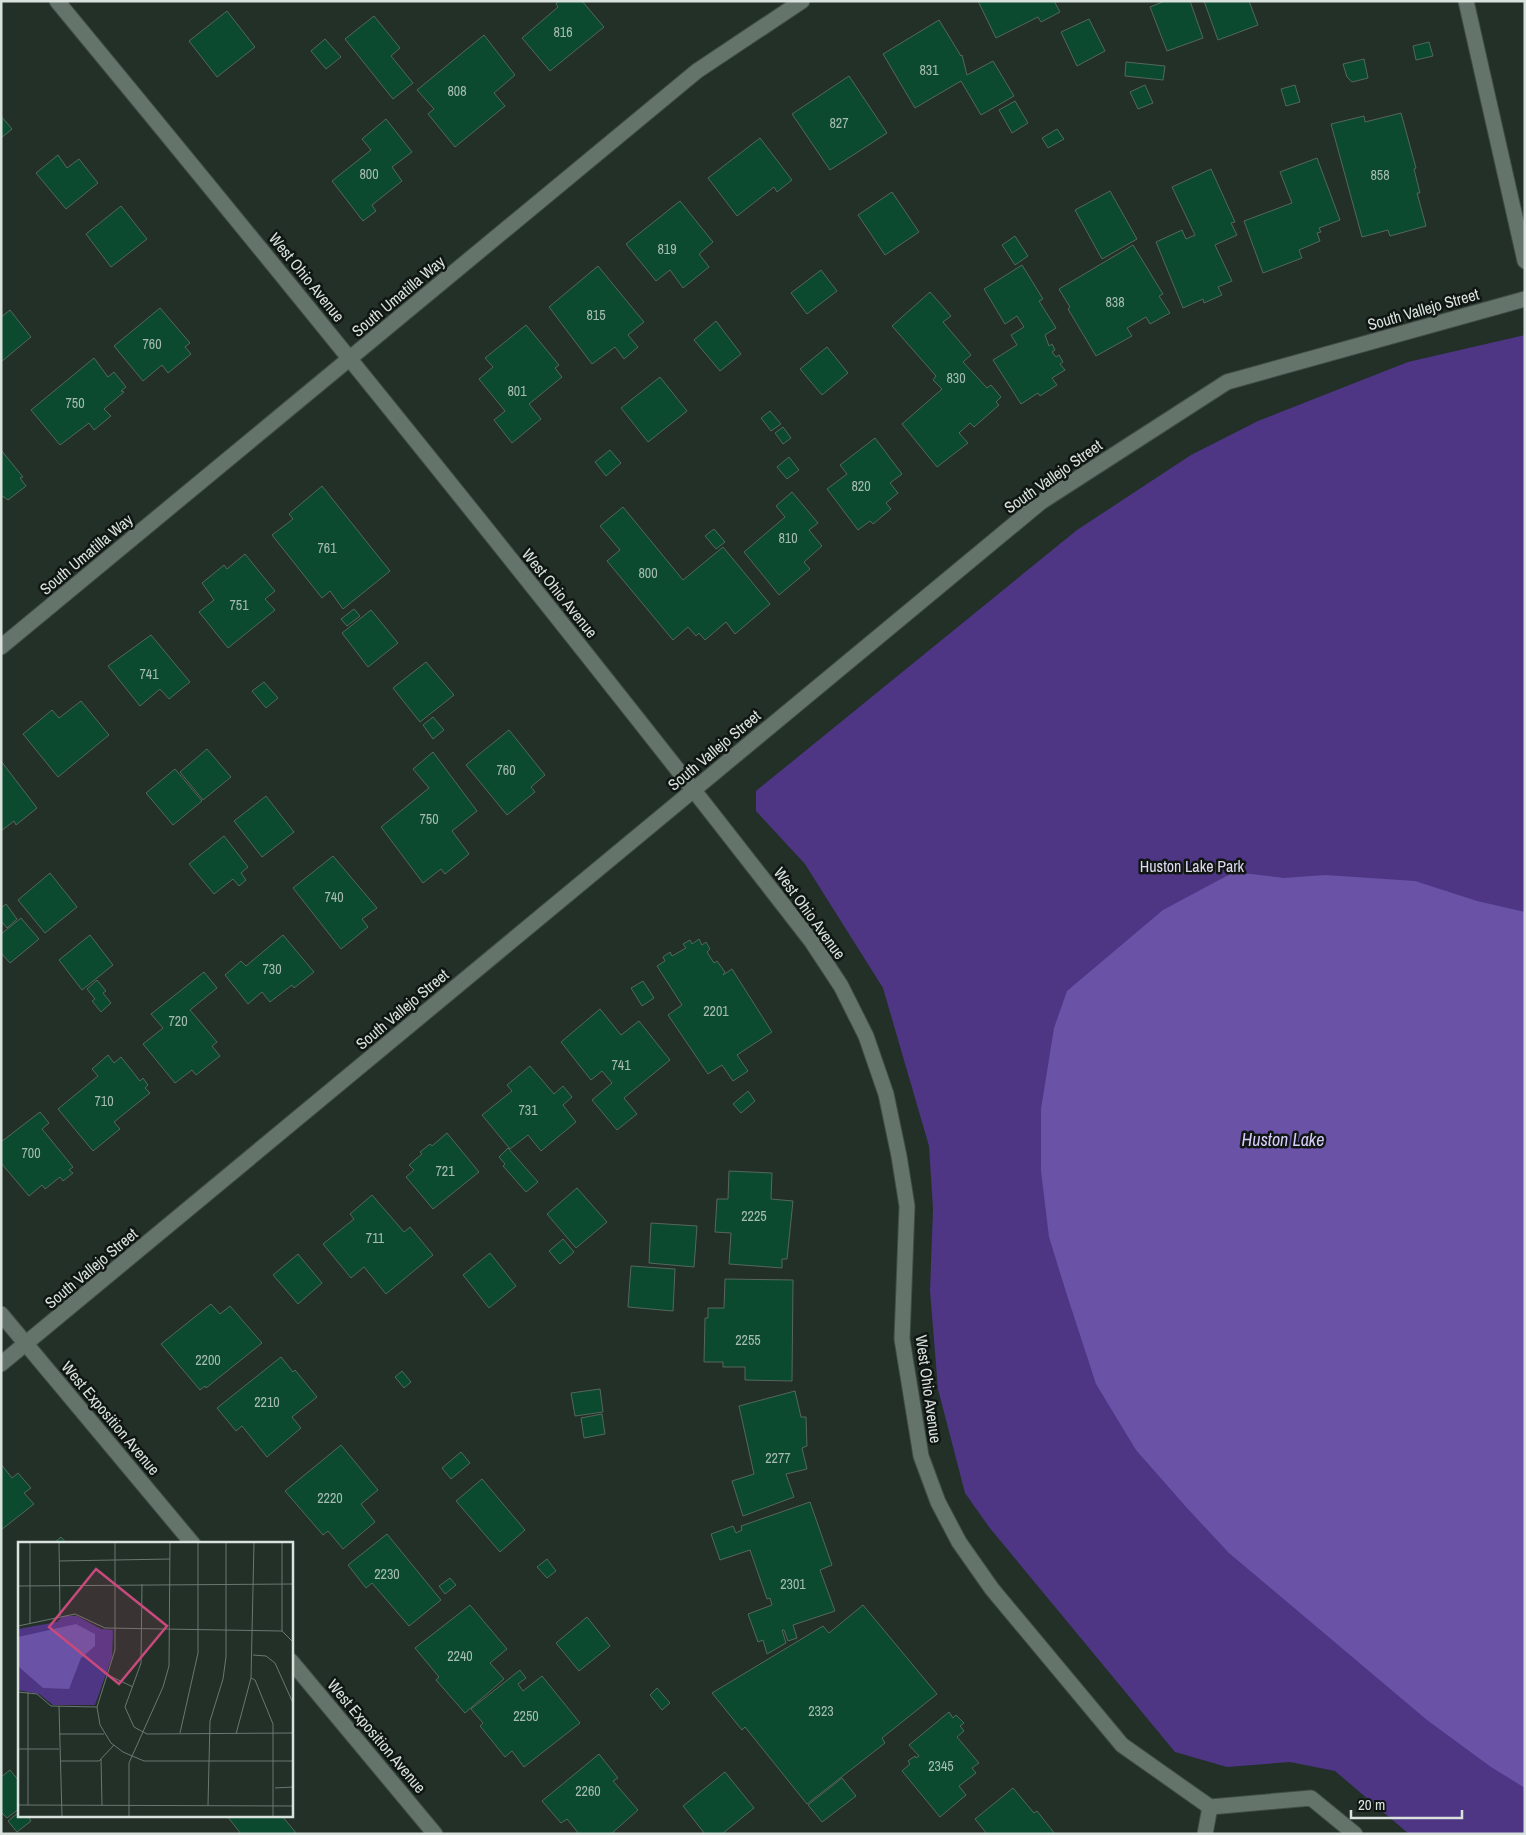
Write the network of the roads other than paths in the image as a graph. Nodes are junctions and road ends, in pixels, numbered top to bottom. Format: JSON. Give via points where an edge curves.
{"nodes":[{"id":1,"x":57,"y":1,"type":"edge"},
{"id":2,"x":802,"y":1,"type":"edge"},
{"id":3,"x":1466,"y":1,"type":"edge"},
{"id":4,"x":1525,"y":261,"type":"edge"},
{"id":5,"x":1525,"y":299,"type":"edge"},
{"id":6,"x":350,"y":358,"type":"junction"},
{"id":7,"x":1,"y":647,"type":"edge"},
{"id":8,"x":694,"y":789,"type":"junction"},
{"id":9,"x":1,"y":1314,"type":"edge"},
{"id":10,"x":26,"y":1344,"type":"junction"},
{"id":11,"x":1,"y":1364,"type":"edge"},
{"id":12,"x":191,"y":1542,"type":"edge"},
{"id":13,"x":292,"y":1662,"type":"edge"},
{"id":14,"x":1210,"y":1808,"type":"junction"},
{"id":15,"x":435,"y":1834,"type":"edge"},
{"id":16,"x":1205,"y":1834,"type":"edge"},
{"id":17,"x":1355,"y":1834,"type":"edge"}],
"edges":[{"from":1,"to":6,"type":"street","name":"West Ohio Avenue"},
{"from":2,"to":6,"type":"street","name":"South Umatilla Way","via":[[697,71]]},
{"from":3,"to":4,"type":"street"},
{"from":5,"to":8,"type":"street","name":"South Vallejo Street","via":[[1227,382],[1041,502]]},
{"from":6,"to":7,"type":"street","name":"South Umatilla Way"},
{"from":6,"to":8,"type":"street","name":"West Ohio Avenue"},
{"from":8,"to":10,"type":"street","name":"South Vallejo Street"},
{"from":8,"to":14,"type":"street","name":"West Ohio Avenue","via":[[812,942],[841,986],[866,1036],[886,1094],[907,1206],[902,1339],[922,1456],[938,1502],[959,1542],[992,1589],[1122,1746]]},
{"from":9,"to":10,"type":"street","name":"West Exposition Avenue"},
{"from":10,"to":11,"type":"street","name":"South Vallejo Street"},
{"from":10,"to":12,"type":"street","name":"West Exposition Avenue"},
{"from":13,"to":15,"type":"street","name":"West Exposition Avenue"},
{"from":14,"to":16,"type":"street"},
{"from":14,"to":17,"type":"street","via":[[1311,1798]]}]}
